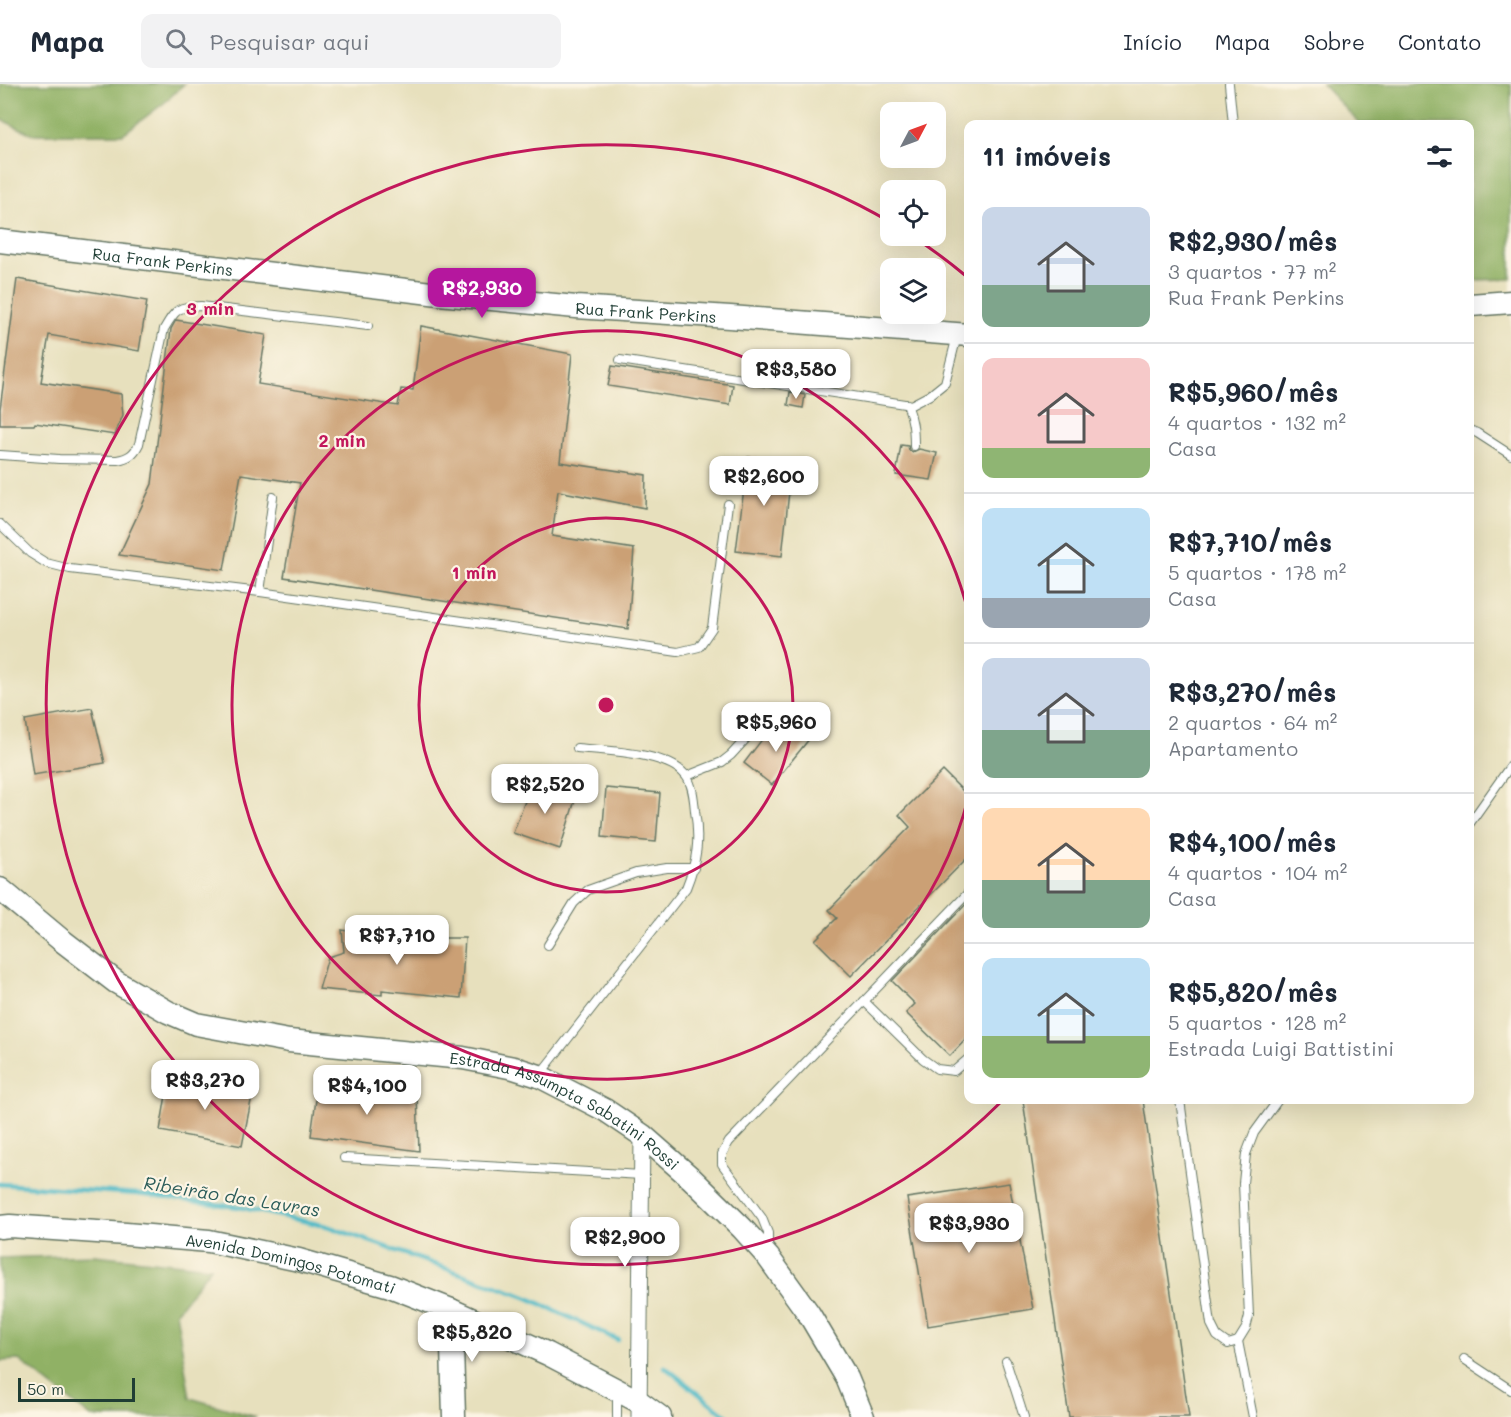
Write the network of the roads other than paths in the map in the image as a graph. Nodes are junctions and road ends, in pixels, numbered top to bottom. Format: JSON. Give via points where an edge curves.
{"nodes":[{"id":1,"x":1229,"y":84,"type":"edge"},
{"id":2,"x":1233,"y":120,"type":"edge"},
{"id":3,"x":0,"y":241,"type":"edge"},
{"id":4,"x":1511,"y":302,"type":"edge"},
{"id":5,"x":1474,"y":305,"type":"edge"},
{"id":6,"x":368,"y":326,"type":"dead end"},
{"id":7,"x":963,"y":335,"type":"edge"},
{"id":8,"x":620,"y":360,"type":"dead end"},
{"id":9,"x":907,"y":404,"type":"junction"},
{"id":10,"x":1474,"y":432,"type":"edge"},
{"id":11,"x":914,"y":446,"type":"dead end"},
{"id":12,"x":0,"y":455,"type":"edge"},
{"id":13,"x":1511,"y":455,"type":"edge"},
{"id":14,"x":273,"y":497,"type":"dead end"},
{"id":15,"x":728,"y":504,"type":"dead end"},
{"id":16,"x":0,"y":524,"type":"edge"},
{"id":17,"x":260,"y":592,"type":"junction"},
{"id":18,"x":798,"y":727,"type":"dead end"},
{"id":19,"x":577,"y":748,"type":"dead end"},
{"id":20,"x":1511,"y":765,"type":"edge"},
{"id":21,"x":687,"y":776,"type":"junction"},
{"id":22,"x":1474,"y":818,"type":"edge"},
{"id":23,"x":694,"y":868,"type":"junction"},
{"id":24,"x":0,"y":889,"type":"edge"},
{"id":25,"x":964,"y":897,"type":"edge"},
{"id":26,"x":548,"y":945,"type":"dead end"},
{"id":27,"x":864,"y":1001,"type":"junction"},
{"id":28,"x":964,"y":1062,"type":"edge"},
{"id":29,"x":539,"y":1076,"type":"junction"},
{"id":30,"x":1181,"y":1104,"type":"edge"},
{"id":31,"x":1275,"y":1104,"type":"edge"},
{"id":32,"x":642,"y":1135,"type":"junction"},
{"id":33,"x":344,"y":1158,"type":"dead end"},
{"id":34,"x":642,"y":1175,"type":"junction"},
{"id":35,"x":0,"y":1227,"type":"edge"},
{"id":36,"x":768,"y":1257,"type":"junction"},
{"id":37,"x":451,"y":1310,"type":"junction"},
{"id":38,"x":1238,"y":1341,"type":"junction"},
{"id":39,"x":1464,"y":1359,"type":"dead end"},
{"id":40,"x":1006,"y":1361,"type":"dead end"},
{"id":41,"x":617,"y":1390,"type":"junction"},
{"id":42,"x":1511,"y":1390,"type":"edge"},
{"id":43,"x":638,"y":1409,"type":"edge"},
{"id":44,"x":453,"y":1417,"type":"edge"},
{"id":45,"x":617,"y":1417,"type":"edge"},
{"id":46,"x":660,"y":1417,"type":"edge"},
{"id":47,"x":863,"y":1417,"type":"edge"},
{"id":48,"x":1024,"y":1417,"type":"edge"},
{"id":49,"x":1253,"y":1417,"type":"edge"}],
"edges":[{"from":1,"to":2,"type":"lane"},
{"from":3,"to":7,"type":"street","name":"Rua Frank Perkins","via":[[462,297]]},
{"from":4,"to":5,"type":"street"},
{"from":6,"to":12,"type":"lane","via":[[201,306],[178,309],[164,328],[139,444],[132,455],[117,460]]},
{"from":7,"to":9,"type":"lane","via":[[945,383],[930,395]]},
{"from":8,"to":9,"type":"lane"},
{"from":9,"to":11,"type":"lane","via":[[914,425]]},
{"from":10,"to":13,"type":"lane"},
{"from":14,"to":17,"type":"lane"},
{"from":15,"to":17,"type":"lane","via":[[712,628],[699,647],[678,652]]},
{"from":16,"to":17,"type":"lane","via":[[46,563]]},
{"from":18,"to":21,"type":"lane","via":[[765,718],[722,762]]},
{"from":19,"to":21,"type":"lane","via":[[652,757],[676,766]]},
{"from":20,"to":22,"type":"lane"},
{"from":21,"to":23,"type":"lane","via":[[697,819]]},
{"from":23,"to":26,"type":"lane","via":[[636,873],[588,890],[574,903]]},
{"from":23,"to":29,"type":"lane","via":[[686,888]]},
{"from":24,"to":29,"type":"street","name":"Estrada Assumpta Sabatini Rossi","via":[[116,982],[196,1024],[289,1041],[463,1058]]},
{"from":25,"to":27,"type":"lane"},
{"from":27,"to":28,"type":"lane","via":[[937,1069],[954,1071]]},
{"from":27,"to":36,"type":"lane","via":[[729,1142],[722,1154],[722,1164],[762,1218],[768,1233]]},
{"from":29,"to":32,"type":"street","name":"Estrada Assumpta Sabatini Rossi","via":[[605,1110]]},
{"from":30,"to":38,"type":"lane","via":[[1211,1324],[1217,1336],[1228,1344]]},
{"from":31,"to":38,"type":"lane","via":[[1254,1133],[1246,1155],[1243,1183],[1249,1316]]},
{"from":32,"to":34,"type":"street"},
{"from":32,"to":36,"type":"street","name":"Estrada Assumpta Sabatini Rossi","via":[[698,1185]]},
{"from":33,"to":34,"type":"lane"},
{"from":34,"to":43,"type":"street"},
{"from":35,"to":37,"type":"street","name":"Avenida Domingos Potomati","via":[[208,1241],[299,1260]]},
{"from":36,"to":47,"type":"street","name":"Estrada Assumpta Sabatini Rossi","via":[[809,1314],[847,1378]]},
{"from":37,"to":41,"type":"street","name":"Avenida Domingos Potomati"},
{"from":37,"to":44,"type":"street"},
{"from":38,"to":49,"type":"lane"},
{"from":39,"to":42,"type":"lane"},
{"from":40,"to":48,"type":"lane"},
{"from":41,"to":43,"type":"street","name":"Avenida Domingos Potomati"},
{"from":41,"to":45,"type":"lane"},
{"from":43,"to":46,"type":"street","name":"Avenida Domingos Potomati"}]}
